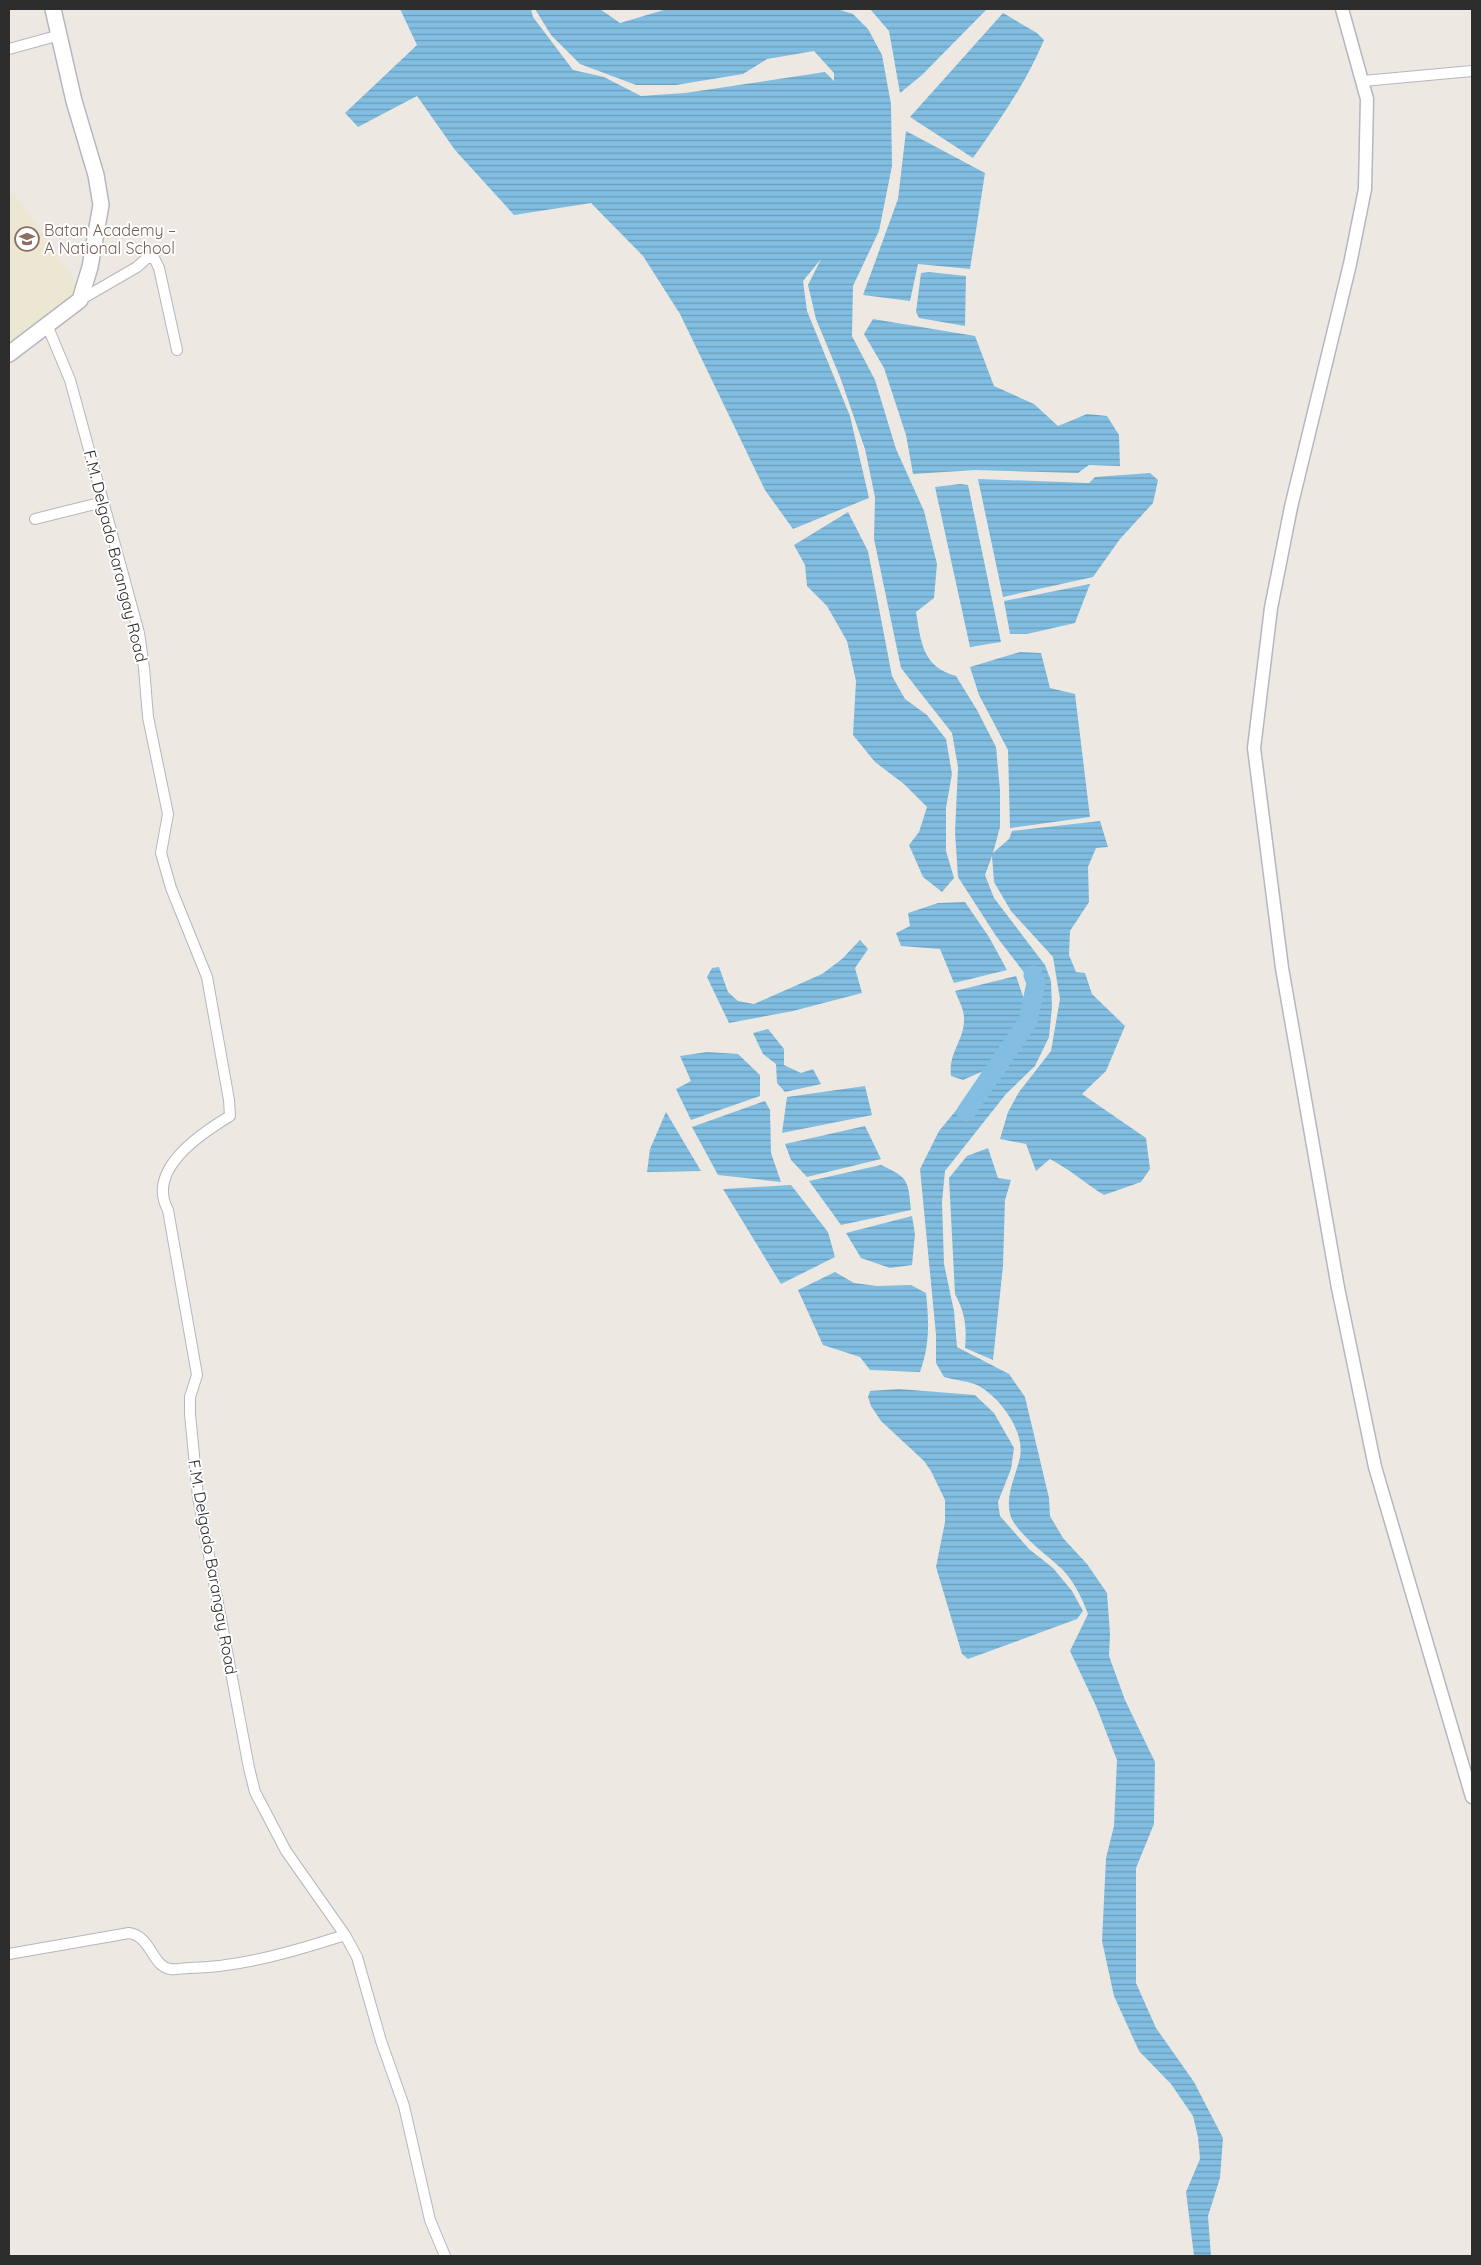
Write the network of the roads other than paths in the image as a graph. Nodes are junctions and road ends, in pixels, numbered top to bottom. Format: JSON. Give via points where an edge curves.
{"nodes":[{"id":1,"x":53,"y":9,"type":"edge"},
{"id":2,"x":1342,"y":9,"type":"edge"},
{"id":3,"x":60,"y":35,"type":"junction"},
{"id":4,"x":9,"y":49,"type":"edge"},
{"id":5,"x":1472,"y":71,"type":"edge"},
{"id":6,"x":1363,"y":81,"type":"junction"},
{"id":7,"x":80,"y":300,"type":"junction"},
{"id":8,"x":48,"y":325,"type":"junction"},
{"id":9,"x":177,"y":350,"type":"dead end"},
{"id":10,"x":9,"y":354,"type":"edge"},
{"id":11,"x":103,"y":502,"type":"junction"},
{"id":12,"x":35,"y":520,"type":"dead end"},
{"id":13,"x":1472,"y":1797,"type":"edge"},
{"id":14,"x":345,"y":1935,"type":"junction"},
{"id":15,"x":9,"y":1954,"type":"edge"},
{"id":16,"x":445,"y":2256,"type":"edge"}],
"edges":[{"from":1,"to":3,"type":"main road"},
{"from":2,"to":6,"type":"street"},
{"from":3,"to":4,"type":"street"},
{"from":3,"to":7,"type":"main road","via":[[101,205],[90,268]]},
{"from":5,"to":6,"type":"street"},
{"from":6,"to":13,"type":"street","via":[[1367,99],[1365,189],[1291,507],[1271,608],[1254,748],[1282,968],[1306,1115],[1375,1467]]},
{"from":7,"to":8,"type":"main road"},
{"from":7,"to":9,"type":"street","via":[[137,267],[146,258],[154,258],[160,268]]},
{"from":8,"to":10,"type":"main road"},
{"from":8,"to":11,"type":"street","name":"F.M. Delgado Barangay Road","via":[[70,380]]},
{"from":11,"to":12,"type":"street"},
{"from":11,"to":14,"type":"street","name":"F.M. Delgado Barangay Road","via":[[139,633],[148,717],[168,814],[163,861],[207,977],[229,1100],[230,1116],[190,1143],[169,1169],[162,1186],[162,1200],[168,1210],[197,1375],[190,1397],[190,1414],[198,1498],[255,1792],[286,1851]]},
{"from":14,"to":15,"type":"street","via":[[298,1950],[210,1968],[169,1969],[145,1941],[129,1933]]},
{"from":14,"to":16,"type":"street","name":"F.M. Delgado Barangay Road","via":[[357,1957],[404,2106],[422,2194]]}]}
